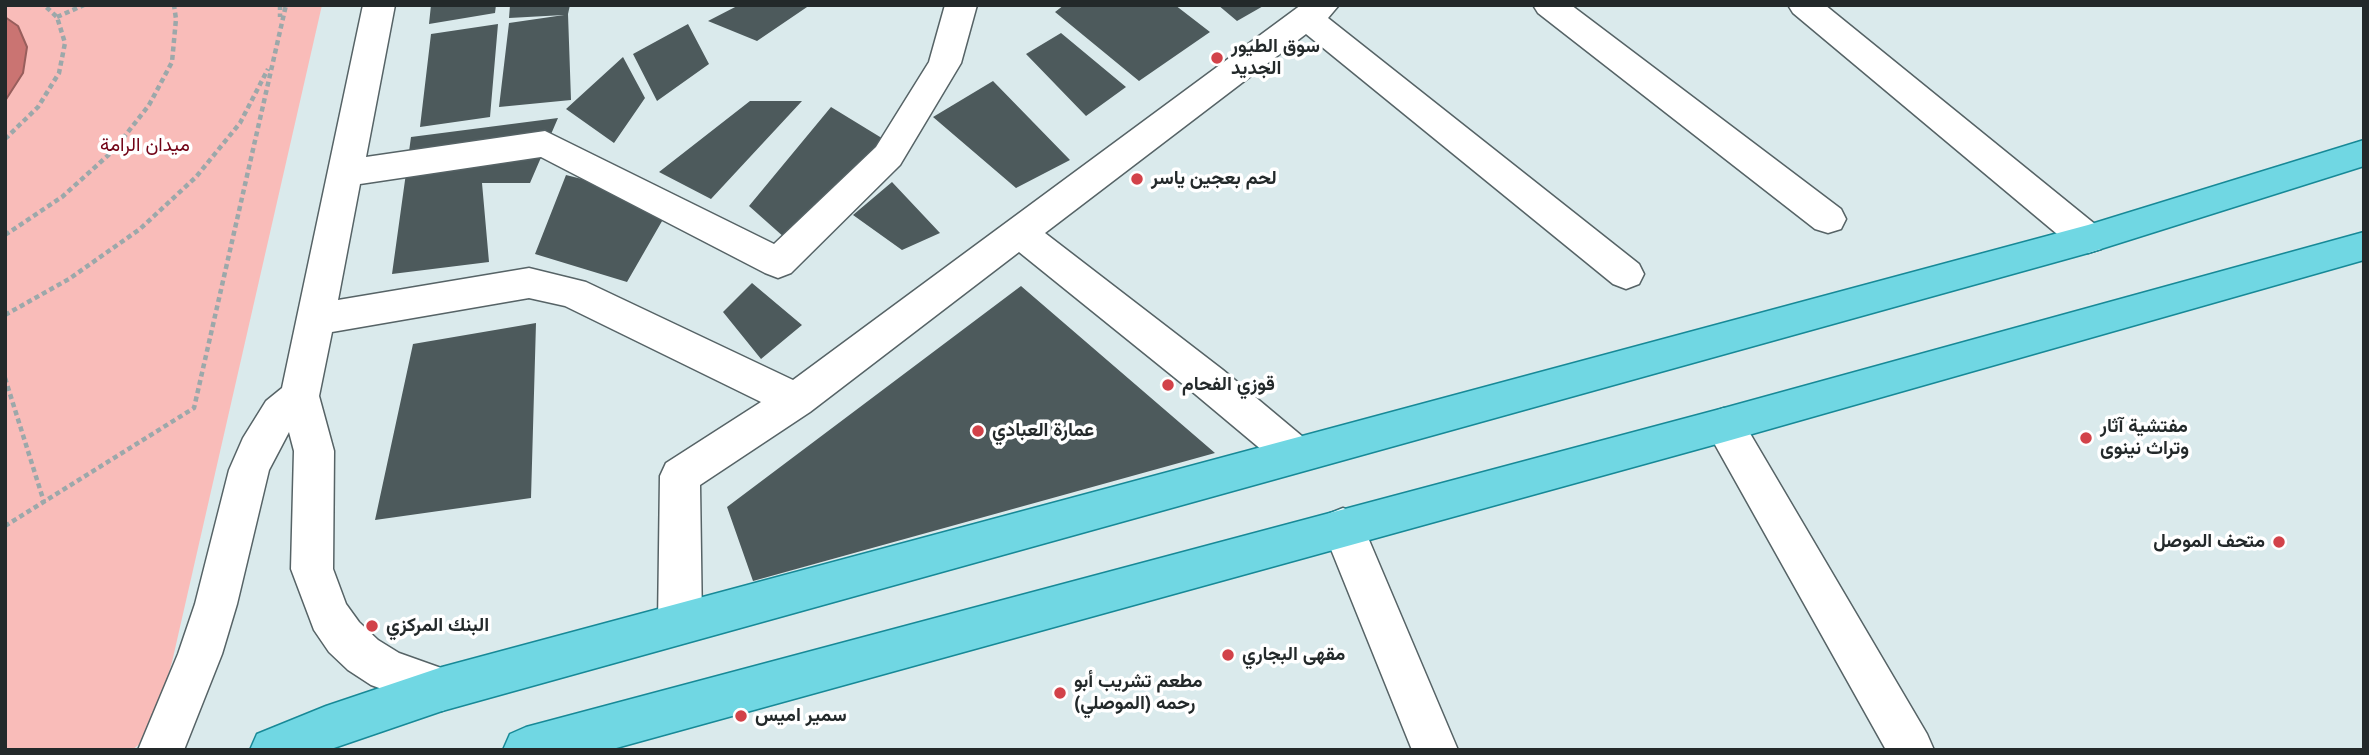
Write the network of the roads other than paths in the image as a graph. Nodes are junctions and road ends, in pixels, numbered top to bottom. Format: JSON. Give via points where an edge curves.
{"nodes":[{"id":1,"x":379,"y":5,"type":"edge"},
{"id":2,"x":961,"y":5,"type":"edge"},
{"id":3,"x":1549,"y":5,"type":"edge"},
{"id":4,"x":1804,"y":5,"type":"edge"},
{"id":5,"x":1314,"y":11,"type":"edge"},
{"id":6,"x":2364,"y":153,"type":"edge"},
{"id":7,"x":346,"y":173,"type":"junction"},
{"id":8,"x":1828,"y":219,"type":"dead end"},
{"id":9,"x":1019,"y":232,"type":"junction"},
{"id":10,"x":2088,"y":239,"type":"junction"},
{"id":11,"x":2364,"y":246,"type":"edge"},
{"id":12,"x":1626,"y":274,"type":"dead end"},
{"id":13,"x":316,"y":319,"type":"junction"},
{"id":14,"x":300,"y":396,"type":"junction"},
{"id":15,"x":796,"y":400,"type":"junction"},
{"id":16,"x":1724,"y":425,"type":"junction"},
{"id":17,"x":1295,"y":454,"type":"junction"},
{"id":18,"x":1343,"y":527,"type":"junction"},
{"id":19,"x":680,"y":624,"type":"junction"},
{"id":20,"x":442,"y":689,"type":"junction"},
{"id":21,"x":161,"y":750,"type":"edge"},
{"id":22,"x":273,"y":750,"type":"edge"},
{"id":23,"x":526,"y":750,"type":"edge"},
{"id":24,"x":1435,"y":750,"type":"edge"},
{"id":25,"x":1911,"y":750,"type":"edge"}],
"edges":[{"from":1,"to":7,"type":"street"},
{"from":2,"to":7,"type":"street","via":[[946,63],[888,156],[778,263],[545,144]]},
{"from":3,"to":8,"type":"street"},
{"from":4,"to":10,"type":"street"},
{"from":5,"to":9,"type":"street"},
{"from":5,"to":12,"type":"street"},
{"from":6,"to":10,"type":"main road"},
{"from":7,"to":13,"type":"street"},
{"from":9,"to":15,"type":"street"},
{"from":9,"to":17,"type":"street"},
{"from":10,"to":17,"type":"main road"},
{"from":11,"to":16,"type":"main road"},
{"from":13,"to":14,"type":"street"},
{"from":13,"to":15,"type":"street","via":[[529,283],[573,293]]},
{"from":14,"to":20,"type":"street","via":[[314,451],[312,569],[328,617],[363,655],[387,670]]},
{"from":14,"to":21,"type":"street","via":[[279,413],[249,470],[216,604]]},
{"from":15,"to":19,"type":"street","via":[[680,476]]},
{"from":16,"to":18,"type":"main road"},
{"from":16,"to":25,"type":"street"},
{"from":17,"to":19,"type":"main road"},
{"from":18,"to":23,"type":"main road"},
{"from":18,"to":24,"type":"street"},
{"from":19,"to":20,"type":"main road"},
{"from":20,"to":22,"type":"main road"}]}
